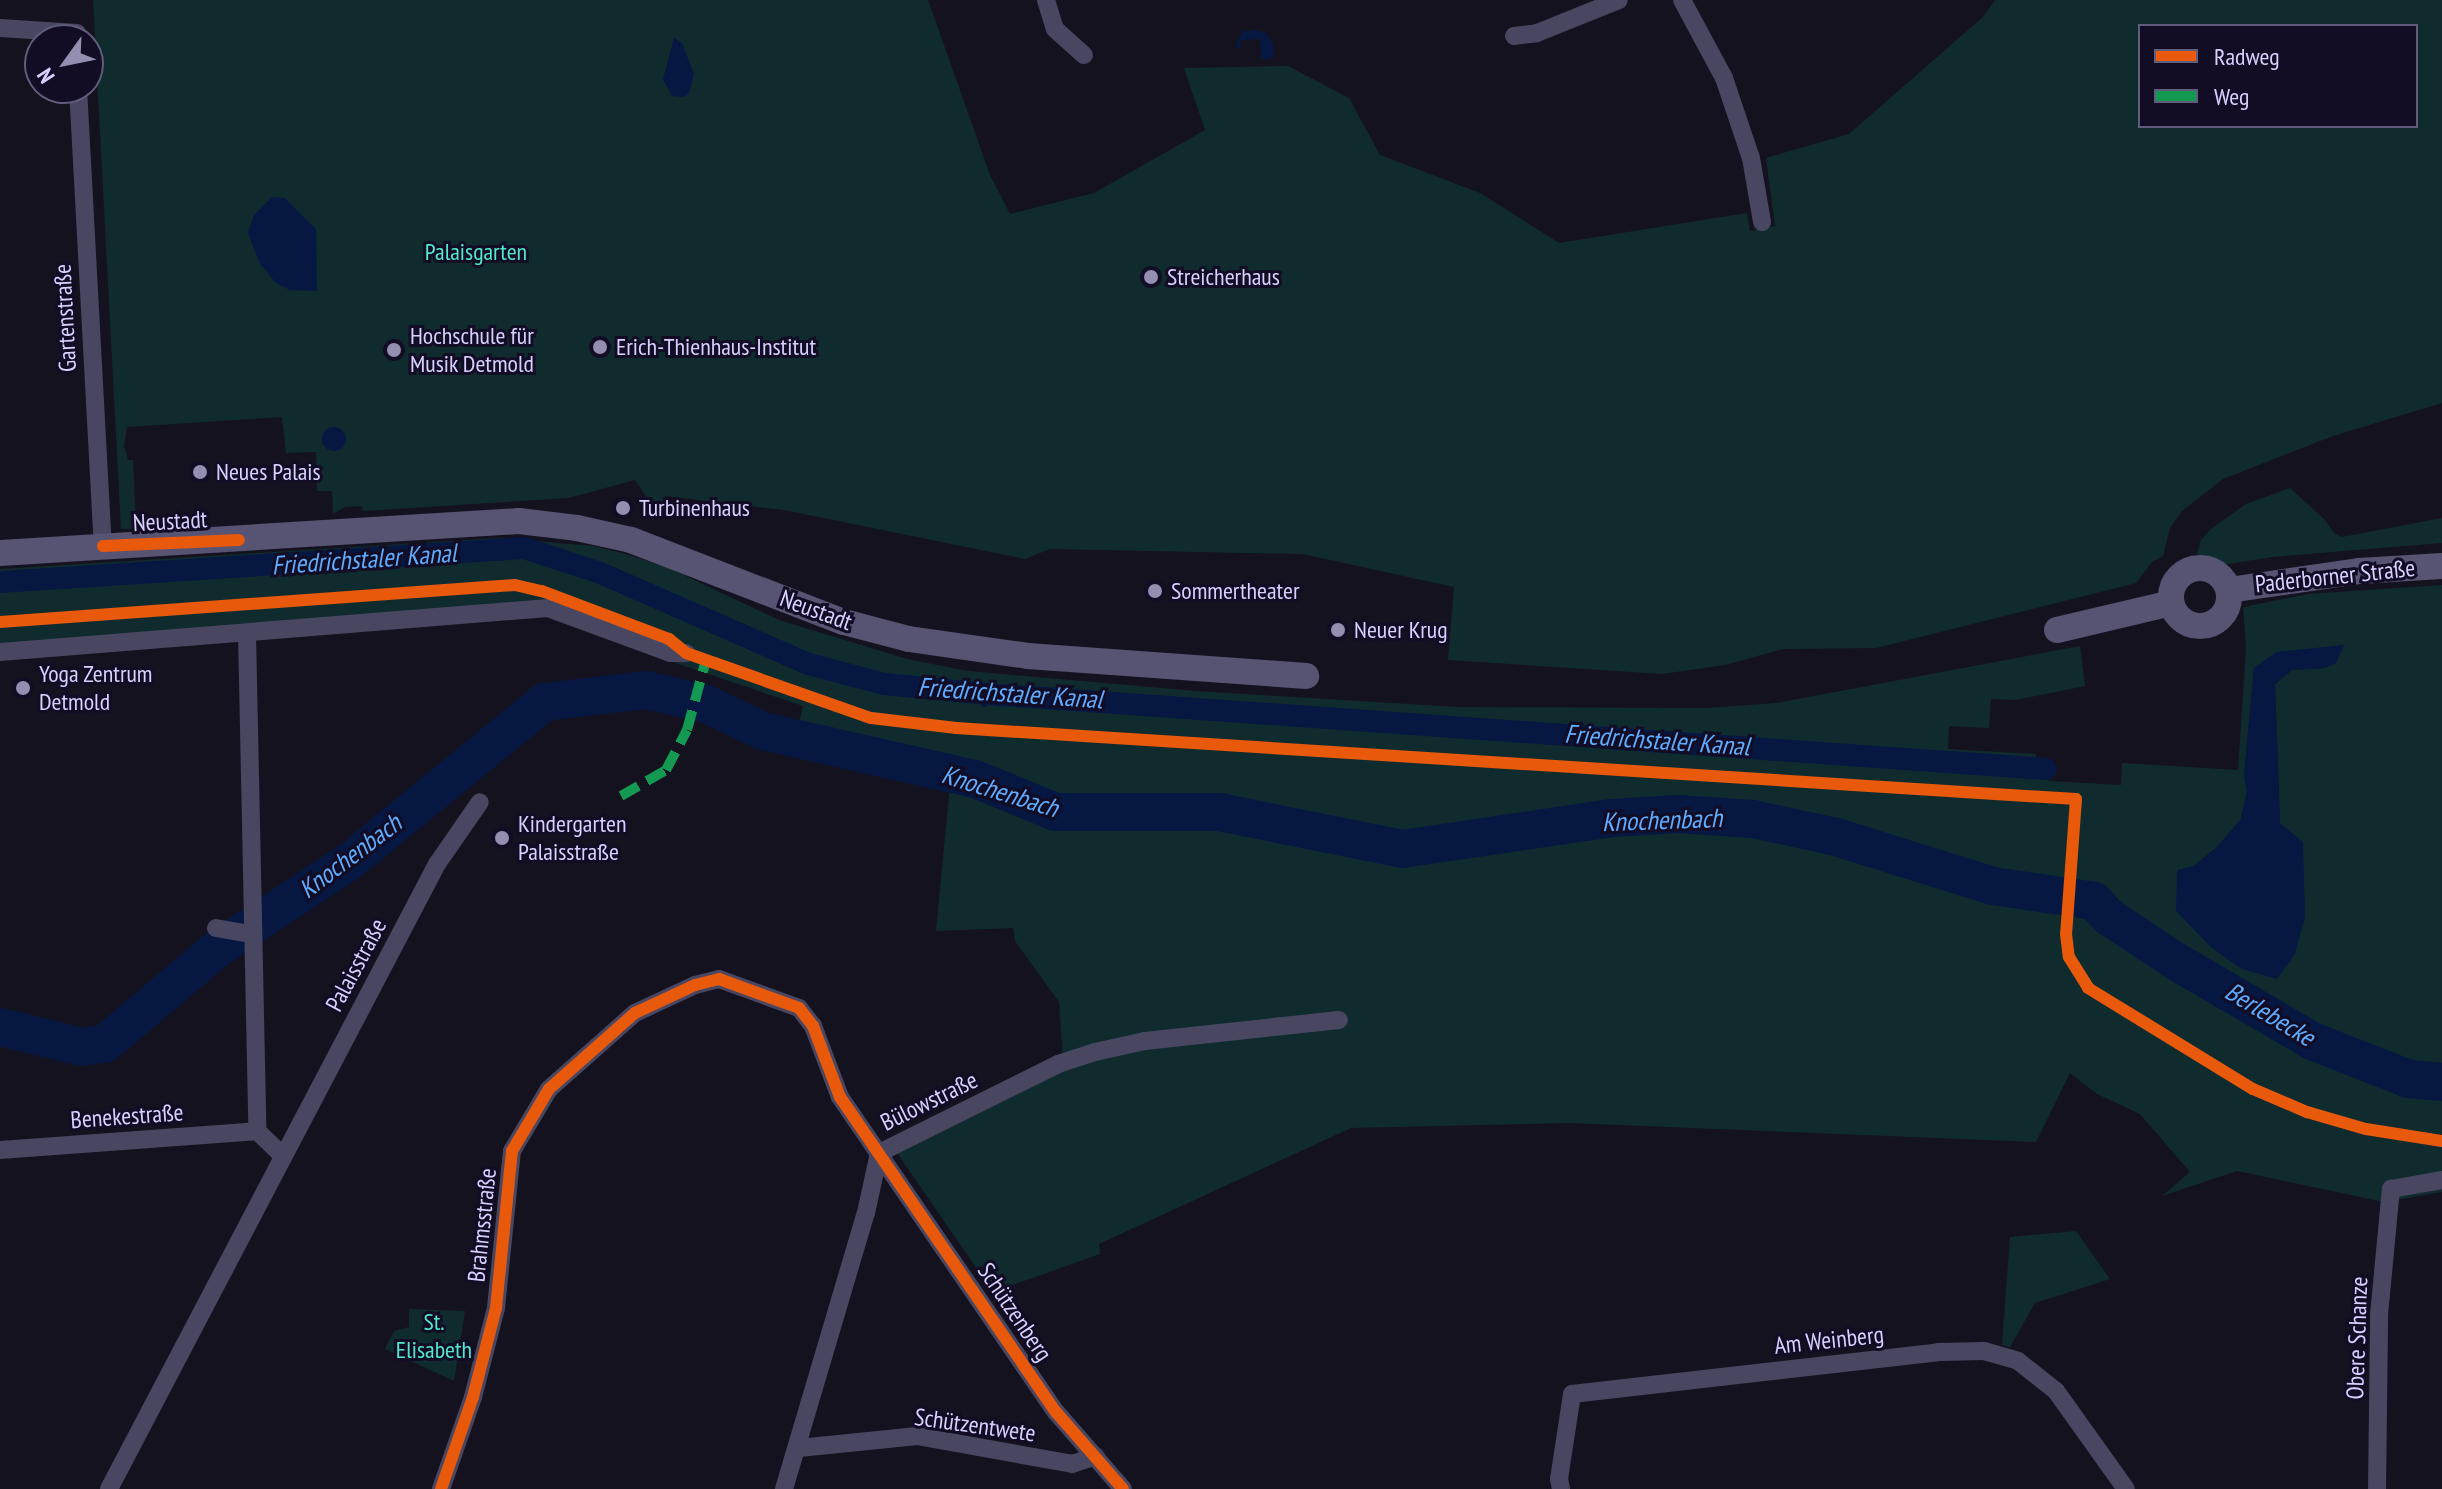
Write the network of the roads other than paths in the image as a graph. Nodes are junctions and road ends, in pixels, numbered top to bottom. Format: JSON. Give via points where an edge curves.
{"nodes":[{"id":1,"x":1046,"y":0,"type":"edge"},
{"id":2,"x":1619,"y":0,"type":"edge"},
{"id":3,"x":1682,"y":0,"type":"edge"},
{"id":4,"x":0,"y":28,"type":"edge"},
{"id":5,"x":24,"y":30,"type":"edge"},
{"id":6,"x":1514,"y":36,"type":"dead end"},
{"id":7,"x":1084,"y":55,"type":"dead end"},
{"id":8,"x":79,"y":104,"type":"edge"},
{"id":9,"x":1762,"y":222,"type":"dead end"},
{"id":10,"x":103,"y":546,"type":"junction"},
{"id":11,"x":0,"y":553,"type":"edge"},
{"id":12,"x":2442,"y":566,"type":"edge"},
{"id":13,"x":2229,"y":590,"type":"junction"},
{"id":14,"x":2171,"y":603,"type":"junction"},
{"id":15,"x":2057,"y":630,"type":"dead end"},
{"id":16,"x":247,"y":633,"type":"junction"},
{"id":17,"x":0,"y":652,"type":"edge"},
{"id":18,"x":686,"y":653,"type":"dead end"},
{"id":19,"x":1306,"y":676,"type":"dead end"},
{"id":20,"x":480,"y":802,"type":"dead end"},
{"id":21,"x":251,"y":926,"type":"junction"},
{"id":22,"x":216,"y":928,"type":"dead end"},
{"id":23,"x":1339,"y":1020,"type":"dead end"},
{"id":24,"x":257,"y":1131,"type":"junction"},
{"id":25,"x":0,"y":1150,"type":"edge"},
{"id":26,"x":879,"y":1153,"type":"junction"},
{"id":27,"x":282,"y":1155,"type":"junction"},
{"id":28,"x":2442,"y":1180,"type":"edge"},
{"id":29,"x":799,"y":1448,"type":"junction"},
{"id":30,"x":1096,"y":1456,"type":"junction"},
{"id":31,"x":109,"y":1489,"type":"edge"},
{"id":32,"x":441,"y":1489,"type":"edge"},
{"id":33,"x":784,"y":1489,"type":"edge"},
{"id":34,"x":1123,"y":1489,"type":"edge"},
{"id":35,"x":1561,"y":1489,"type":"edge"},
{"id":36,"x":2126,"y":1489,"type":"edge"},
{"id":37,"x":2377,"y":1489,"type":"edge"}],
"edges":[{"from":1,"to":7,"type":"street","via":[[1055,29]]},
{"from":2,"to":6,"type":"street","via":[[1537,33]]},
{"from":3,"to":9,"type":"street","via":[[1724,78],[1751,158]]},
{"from":4,"to":5,"type":"street"},
{"from":8,"to":10,"type":"street","name":"Gartenstraße"},
{"from":10,"to":11,"type":"main road","name":"Neustadt"},
{"from":10,"to":19,"type":"main road","name":"Neustadt","via":[[464,523],[559,525],[631,540],[844,622],[909,639],[1028,656]]},
{"from":12,"to":13,"type":"main road","name":"Paderborner Straße","via":[[2359,571]]},
{"from":13,"to":14,"type":"main road","name":"Paderborner Straße","via":[[2212,570],[2194,568],[2178,577]]},
{"from":13,"to":14,"type":"main road","name":"Paderborner Straße","via":[[2222,617],[2206,626],[2188,624]]},
{"from":14,"to":15,"type":"main road"},
{"from":16,"to":17,"type":"street"},
{"from":16,"to":18,"type":"street","via":[[548,608],[670,653]]},
{"from":16,"to":21,"type":"street"},
{"from":20,"to":27,"type":"street","name":"Palaisstraße","via":[[437,864]]},
{"from":21,"to":22,"type":"street"},
{"from":21,"to":24,"type":"street"},
{"from":23,"to":26,"type":"street","name":"Bülowstraße","via":[[1145,1041],[1095,1052],[1058,1064]]},
{"from":24,"to":25,"type":"street","name":"Benekestraße"},
{"from":24,"to":27,"type":"street"},
{"from":26,"to":29,"type":"street","name":"Bülowstraße"},
{"from":26,"to":30,"type":"street","name":"Schützenberg","via":[[1056,1412]]},
{"from":26,"to":32,"type":"street","name":"Brahmsstraße","via":[[840,1097],[813,1026],[799,1008],[719,979],[635,1013],[549,1089],[512,1151],[496,1308]]},
{"from":27,"to":31,"type":"street","name":"Palaisstraße"},
{"from":28,"to":37,"type":"street","name":"Obere Schanze","via":[[2391,1189],[2379,1315]]},
{"from":29,"to":30,"type":"street","name":"Schützentwete","via":[[917,1436],[1072,1464]]},
{"from":29,"to":33,"type":"street","name":"Bülowstraße"},
{"from":30,"to":34,"type":"street","name":"Schützenberg"},
{"from":35,"to":36,"type":"street","name":"Am Weinberg","via":[[1572,1394],[1984,1351],[2018,1361],[2056,1391]]}]}
